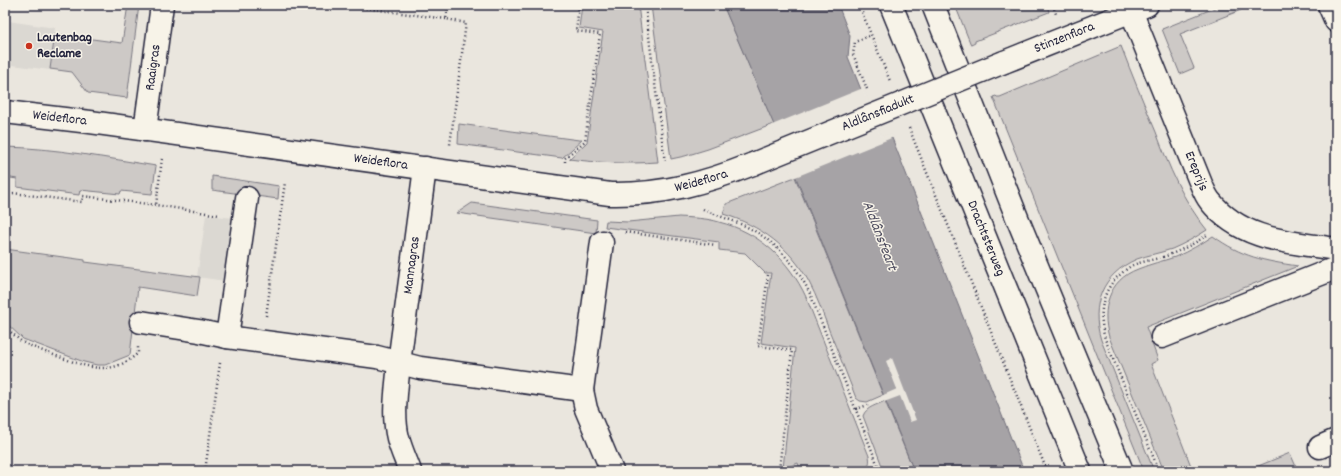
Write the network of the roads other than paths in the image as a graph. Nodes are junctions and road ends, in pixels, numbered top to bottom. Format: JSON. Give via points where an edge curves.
{"nodes":[{"id":1,"x":162,"y":5,"type":"edge"},
{"id":2,"x":891,"y":5,"type":"edge"},
{"id":3,"x":933,"y":5,"type":"edge"},
{"id":4,"x":1329,"y":5,"type":"edge"},
{"id":5,"x":1139,"y":8,"type":"edge"},
{"id":6,"x":1336,"y":22,"type":"edge"},
{"id":7,"x":1004,"y":62,"type":"joint"},
{"id":8,"x":5,"y":112,"type":"edge"},
{"id":9,"x":145,"y":130,"type":"junction"},
{"id":10,"x":753,"y":164,"type":"joint"},
{"id":11,"x":425,"y":168,"type":"junction"},
{"id":12,"x":245,"y":208,"type":"road end"},
{"id":13,"x":602,"y":242,"type":"dead end"},
{"id":14,"x":1336,"y":249,"type":"edge"},
{"id":15,"x":1336,"y":252,"type":"edge"},
{"id":16,"x":1336,"y":268,"type":"edge"},
{"id":17,"x":141,"y":322,"type":"road end"},
{"id":18,"x":227,"y":337,"type":"junction"},
{"id":19,"x":1162,"y":337,"type":"dead end"},
{"id":20,"x":399,"y":363,"type":"junction"},
{"id":21,"x":582,"y":390,"type":"junction"},
{"id":22,"x":410,"y":471,"type":"edge"},
{"id":23,"x":612,"y":471,"type":"edge"},
{"id":24,"x":1080,"y":471,"type":"edge"},
{"id":25,"x":1122,"y":471,"type":"edge"}],
"edges":[{"from":1,"to":9,"type":"street","name":"Raaigras"},
{"from":2,"to":24,"type":"street","name":"Drachtsterweg"},
{"from":3,"to":25,"type":"street","via":[[1018,220]]},
{"from":4,"to":6,"type":"street"},
{"from":5,"to":7,"type":"street","name":"Stinzenflora"},
{"from":5,"to":14,"type":"street","name":"Ereprijs","via":[[1199,179],[1209,200],[1227,218],[1256,234],[1280,241]]},
{"from":7,"to":10,"type":"street","name":"Aldlânsfiadukt","bridge":true},
{"from":8,"to":9,"type":"street","name":"Weideflora"},
{"from":9,"to":11,"type":"street","name":"Weideflora"},
{"from":10,"to":11,"type":"street","name":"Weideflora","via":[[696,184],[629,194],[596,193]]},
{"from":11,"to":20,"type":"street","name":"Mannagras"},
{"from":12,"to":18,"type":"street"},
{"from":13,"to":21,"type":"street"},
{"from":14,"to":15,"type":"street","name":"Ereprijs"},
{"from":16,"to":19,"type":"street"},
{"from":17,"to":18,"type":"street"},
{"from":18,"to":20,"type":"street"},
{"from":20,"to":21,"type":"street"},
{"from":20,"to":22,"type":"street","name":"Mannagras","via":[[396,420],[398,437]]},
{"from":21,"to":23,"type":"street","via":[[586,409]]}]}
